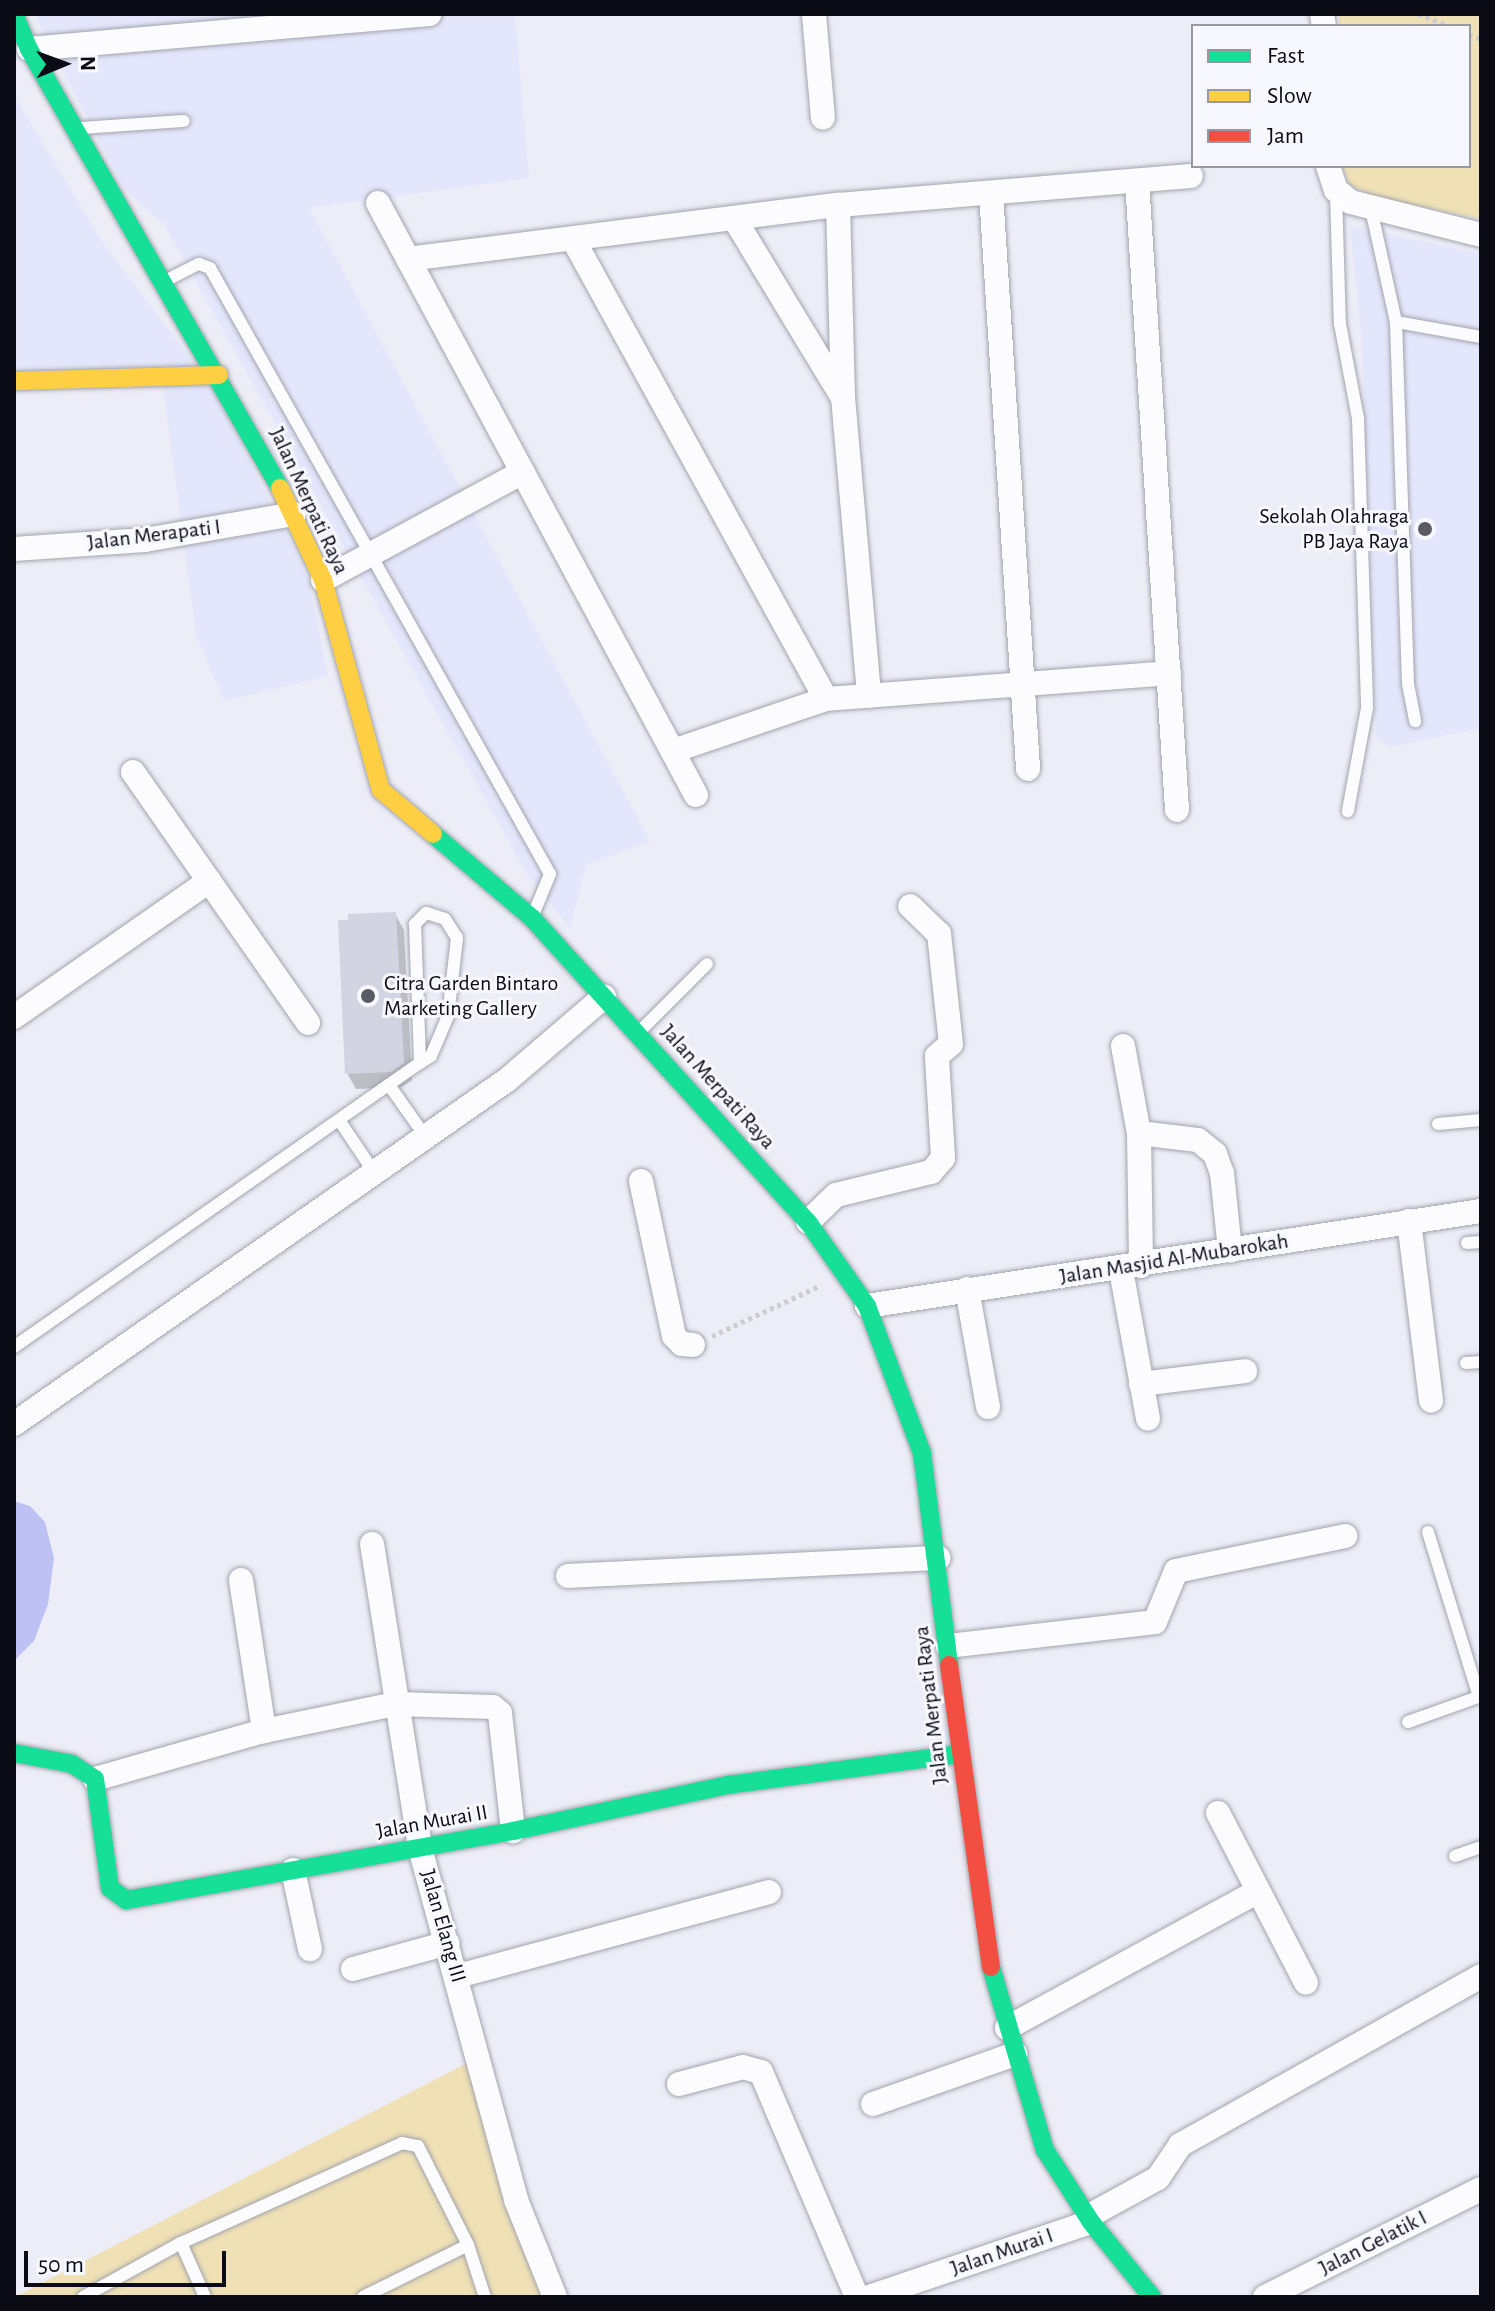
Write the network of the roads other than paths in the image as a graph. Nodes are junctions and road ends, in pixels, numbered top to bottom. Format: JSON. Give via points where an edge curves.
{"nodes":[{"id":1,"x":14,"y":14,"type":"edge"},
{"id":2,"x":429,"y":14,"type":"edge"},
{"id":3,"x":814,"y":14,"type":"edge"},
{"id":4,"x":29,"y":49,"type":"junction"},
{"id":5,"x":823,"y":118,"type":"dead end"},
{"id":6,"x":184,"y":121,"type":"dead end"},
{"id":7,"x":73,"y":128,"type":"junction"},
{"id":8,"x":1329,"y":168,"type":"edge"},
{"id":9,"x":1191,"y":176,"type":"dead end"},
{"id":10,"x":1137,"y":181,"type":"junction"},
{"id":11,"x":1336,"y":190,"type":"junction"},
{"id":12,"x":991,"y":193,"type":"junction"},
{"id":13,"x":378,"y":203,"type":"dead end"},
{"id":14,"x":838,"y":205,"type":"junction"},
{"id":15,"x":1371,"y":209,"type":"junction"},
{"id":16,"x":734,"y":218,"type":"junction"},
{"id":17,"x":1481,"y":235,"type":"edge"},
{"id":18,"x":573,"y":239,"type":"junction"},
{"id":19,"x":408,"y":259,"type":"junction"},
{"id":20,"x":163,"y":282,"type":"junction"},
{"id":21,"x":1396,"y":322,"type":"junction"},
{"id":22,"x":1481,"y":337,"type":"edge"},
{"id":23,"x":219,"y":375,"type":"junction"},
{"id":24,"x":14,"y":381,"type":"edge"},
{"id":25,"x":843,"y":397,"type":"junction"},
{"id":26,"x":523,"y":472,"type":"junction"},
{"id":27,"x":294,"y":514,"type":"junction"},
{"id":28,"x":14,"y":549,"type":"edge"},
{"id":29,"x":368,"y":554,"type":"junction"},
{"id":30,"x":323,"y":580,"type":"junction"},
{"id":31,"x":1169,"y":673,"type":"junction"},
{"id":32,"x":1022,"y":684,"type":"junction"},
{"id":33,"x":869,"y":696,"type":"junction"},
{"id":34,"x":826,"y":699,"type":"junction"},
{"id":35,"x":1415,"y":721,"type":"dead end"},
{"id":36,"x":673,"y":751,"type":"junction"},
{"id":37,"x":1028,"y":769,"type":"dead end"},
{"id":38,"x":133,"y":772,"type":"dead end"},
{"id":39,"x":696,"y":795,"type":"dead end"},
{"id":40,"x":1177,"y":810,"type":"dead end"},
{"id":41,"x":1348,"y":811,"type":"dead end"},
{"id":42,"x":209,"y":881,"type":"junction"},
{"id":43,"x":910,"y":906,"type":"dead end"},
{"id":44,"x":532,"y":918,"type":"junction"},
{"id":45,"x":707,"y":964,"type":"dead end"},
{"id":46,"x":604,"y":997,"type":"junction"},
{"id":47,"x":14,"y":1017,"type":"edge"},
{"id":48,"x":308,"y":1023,"type":"dead end"},
{"id":49,"x":638,"y":1034,"type":"junction"},
{"id":50,"x":1123,"y":1046,"type":"dead end"},
{"id":51,"x":420,"y":1063,"type":"junction"},
{"id":52,"x":389,"y":1085,"type":"junction"},
{"id":53,"x":339,"y":1120,"type":"junction"},
{"id":54,"x":1481,"y":1120,"type":"edge"},
{"id":55,"x":1438,"y":1124,"type":"dead end"},
{"id":56,"x":1139,"y":1133,"type":"junction"},
{"id":57,"x":425,"y":1136,"type":"junction"},
{"id":58,"x":374,"y":1172,"type":"junction"},
{"id":59,"x":641,"y":1181,"type":"dead end"},
{"id":60,"x":1481,"y":1211,"type":"edge"},
{"id":61,"x":1409,"y":1221,"type":"junction"},
{"id":62,"x":808,"y":1222,"type":"junction"},
{"id":63,"x":1481,"y":1242,"type":"edge"},
{"id":64,"x":1467,"y":1243,"type":"dead end"},
{"id":65,"x":1230,"y":1251,"type":"junction"},
{"id":66,"x":1131,"y":1268,"type":"junction"},
{"id":67,"x":967,"y":1289,"type":"junction"},
{"id":68,"x":867,"y":1306,"type":"junction"},
{"id":69,"x":693,"y":1345,"type":"road end"},
{"id":70,"x":14,"y":1347,"type":"edge"},
{"id":71,"x":1481,"y":1362,"type":"edge"},
{"id":72,"x":1466,"y":1363,"type":"dead end"},
{"id":73,"x":1245,"y":1371,"type":"dead end"},
{"id":74,"x":1141,"y":1384,"type":"junction"},
{"id":75,"x":1431,"y":1401,"type":"dead end"},
{"id":76,"x":988,"y":1407,"type":"dead end"},
{"id":77,"x":1148,"y":1419,"type":"dead end"},
{"id":78,"x":14,"y":1424,"type":"edge"},
{"id":79,"x":1428,"y":1532,"type":"dead end"},
{"id":80,"x":1345,"y":1536,"type":"dead end"},
{"id":81,"x":372,"y":1544,"type":"dead end"},
{"id":82,"x":939,"y":1558,"type":"junction"},
{"id":83,"x":568,"y":1576,"type":"dead end"},
{"id":84,"x":241,"y":1580,"type":"dead end"},
{"id":85,"x":948,"y":1646,"type":"junction"},
{"id":86,"x":1480,"y":1696,"type":"edge"},
{"id":87,"x":396,"y":1704,"type":"junction"},
{"id":88,"x":1408,"y":1722,"type":"dead end"},
{"id":89,"x":264,"y":1731,"type":"junction"},
{"id":90,"x":14,"y":1753,"type":"edge"},
{"id":91,"x":960,"y":1754,"type":"junction"},
{"id":92,"x":95,"y":1779,"type":"junction"},
{"id":93,"x":1218,"y":1813,"type":"dead end"},
{"id":94,"x":513,"y":1831,"type":"junction"},
{"id":95,"x":1481,"y":1847,"type":"edge"},
{"id":96,"x":420,"y":1848,"type":"junction"},
{"id":97,"x":1455,"y":1856,"type":"dead end"},
{"id":98,"x":293,"y":1870,"type":"junction"},
{"id":99,"x":1258,"y":1891,"type":"junction"},
{"id":100,"x":769,"y":1892,"type":"dead end"},
{"id":101,"x":448,"y":1943,"type":"junction"},
{"id":102,"x":310,"y":1949,"type":"dead end"},
{"id":103,"x":353,"y":1969,"type":"dead end"},
{"id":104,"x":458,"y":1976,"type":"junction"},
{"id":105,"x":1481,"y":1976,"type":"edge"},
{"id":106,"x":1306,"y":1983,"type":"dead end"},
{"id":107,"x":1007,"y":2028,"type":"junction"},
{"id":108,"x":1015,"y":2054,"type":"junction"},
{"id":109,"x":679,"y":2084,"type":"dead end"},
{"id":110,"x":873,"y":2104,"type":"dead end"},
{"id":111,"x":1481,"y":2189,"type":"edge"},
{"id":112,"x":1089,"y":2219,"type":"junction"},
{"id":113,"x":181,"y":2243,"type":"junction"},
{"id":114,"x":468,"y":2245,"type":"junction"},
{"id":115,"x":83,"y":2297,"type":"edge"},
{"id":116,"x":205,"y":2297,"type":"edge"},
{"id":117,"x":363,"y":2297,"type":"edge"},
{"id":118,"x":485,"y":2297,"type":"edge"},
{"id":119,"x":555,"y":2297,"type":"edge"},
{"id":120,"x":857,"y":2297,"type":"edge"},
{"id":121,"x":869,"y":2297,"type":"edge"},
{"id":122,"x":1152,"y":2297,"type":"edge"},
{"id":123,"x":1265,"y":2297,"type":"edge"}],
"edges":[{"from":1,"to":4,"type":"main road","name":"Jalan Merpati Raya"},
{"from":2,"to":4,"type":"street"},
{"from":3,"to":5,"type":"street"},
{"from":4,"to":7,"type":"main road","name":"Jalan Merpati Raya"},
{"from":6,"to":7,"type":"lane"},
{"from":7,"to":20,"type":"main road","name":"Jalan Merpati Raya"},
{"from":8,"to":11,"type":"street"},
{"from":9,"to":10,"type":"street"},
{"from":10,"to":12,"type":"street"},
{"from":10,"to":31,"type":"street"},
{"from":11,"to":15,"type":"street"},
{"from":11,"to":41,"type":"lane","via":[[1340,324],[1358,418],[1367,708]]},
{"from":12,"to":14,"type":"street"},
{"from":12,"to":32,"type":"street"},
{"from":13,"to":19,"type":"street"},
{"from":14,"to":16,"type":"street"},
{"from":14,"to":25,"type":"street"},
{"from":15,"to":17,"type":"street"},
{"from":15,"to":21,"type":"lane"},
{"from":16,"to":18,"type":"street"},
{"from":16,"to":25,"type":"street"},
{"from":18,"to":19,"type":"street"},
{"from":18,"to":34,"type":"street"},
{"from":19,"to":26,"type":"street"},
{"from":20,"to":23,"type":"main road","name":"Jalan Merpati Raya"},
{"from":20,"to":29,"type":"lane","via":[[199,264],[210,268]]},
{"from":21,"to":22,"type":"lane"},
{"from":21,"to":35,"type":"lane","via":[[1408,684]]},
{"from":23,"to":24,"type":"main road"},
{"from":23,"to":27,"type":"main road","name":"Jalan Merpati Raya"},
{"from":25,"to":33,"type":"street"},
{"from":26,"to":29,"type":"street"},
{"from":26,"to":36,"type":"street"},
{"from":27,"to":28,"type":"street","name":"Jalan Merapati I","via":[[145,540]]},
{"from":27,"to":30,"type":"main road","name":"Jalan Merpati Raya"},
{"from":29,"to":30,"type":"street"},
{"from":29,"to":44,"type":"lane","via":[[550,874]]},
{"from":30,"to":44,"type":"main road","name":"Jalan Merpati Raya","via":[[381,790]]},
{"from":31,"to":32,"type":"street"},
{"from":31,"to":40,"type":"street"},
{"from":32,"to":33,"type":"street"},
{"from":32,"to":37,"type":"street"},
{"from":33,"to":34,"type":"street"},
{"from":34,"to":36,"type":"street"},
{"from":36,"to":39,"type":"street"},
{"from":38,"to":42,"type":"street"},
{"from":42,"to":47,"type":"street"},
{"from":42,"to":48,"type":"street"},
{"from":43,"to":62,"type":"street","via":[[939,934],[951,1044],[937,1056],[943,1158],[931,1172],[836,1195]]},
{"from":44,"to":46,"type":"main road","name":"Jalan Merpati Raya"},
{"from":45,"to":49,"type":"lane"},
{"from":46,"to":49,"type":"main road","name":"Jalan Merpati Raya"},
{"from":46,"to":57,"type":"street","via":[[507,1080]]},
{"from":49,"to":62,"type":"main road","name":"Jalan Merpati Raya"},
{"from":50,"to":56,"type":"street"},
{"from":51,"to":51,"type":"lane","via":[[431,1056],[448,1016],[457,938],[445,919],[426,913],[415,924]]},
{"from":51,"to":52,"type":"lane"},
{"from":52,"to":53,"type":"lane"},
{"from":52,"to":57,"type":"lane"},
{"from":53,"to":58,"type":"lane"},
{"from":53,"to":70,"type":"lane"},
{"from":54,"to":55,"type":"lane"},
{"from":56,"to":65,"type":"street","via":[[1198,1140],[1215,1154],[1222,1173]]},
{"from":56,"to":66,"type":"street"},
{"from":57,"to":58,"type":"street"},
{"from":58,"to":78,"type":"street"},
{"from":59,"to":69,"type":"street","via":[[674,1336]]},
{"from":60,"to":61,"type":"street","name":"Jalan Masjid Al-Mubarokah"},
{"from":61,"to":65,"type":"street","name":"Jalan Masjid Al-Mubarokah"},
{"from":61,"to":75,"type":"street"},
{"from":62,"to":68,"type":"main road","name":"Jalan Merpati Raya"},
{"from":63,"to":64,"type":"lane"},
{"from":65,"to":66,"type":"street","name":"Jalan Masjid Al-Mubarokah"},
{"from":66,"to":67,"type":"street","name":"Jalan Masjid Al-Mubarokah"},
{"from":66,"to":74,"type":"street"},
{"from":67,"to":68,"type":"street","name":"Jalan Masjid Al-Mubarokah"},
{"from":67,"to":76,"type":"street"},
{"from":68,"to":82,"type":"main road","name":"Jalan Merpati Raya","via":[[922,1453]]},
{"from":71,"to":72,"type":"lane"},
{"from":73,"to":74,"type":"street"},
{"from":74,"to":77,"type":"street"},
{"from":79,"to":86,"type":"lane"},
{"from":80,"to":85,"type":"street","via":[[1176,1571],[1155,1622]]},
{"from":81,"to":87,"type":"street","name":"Jalan Elang III"},
{"from":82,"to":83,"type":"street"},
{"from":82,"to":85,"type":"main road","name":"Jalan Merpati Raya"},
{"from":84,"to":89,"type":"street"},
{"from":85,"to":91,"type":"main road","name":"Jalan Merpati Raya"},
{"from":86,"to":88,"type":"lane"},
{"from":87,"to":89,"type":"street"},
{"from":87,"to":94,"type":"street","via":[[493,1707],[500,1713]]},
{"from":87,"to":96,"type":"street","name":"Jalan Elang III"},
{"from":89,"to":92,"type":"street"},
{"from":90,"to":92,"type":"main road","via":[[72,1764]]},
{"from":91,"to":94,"type":"main road","name":"Jalan Murai II","via":[[728,1785]]},
{"from":91,"to":107,"type":"main road","name":"Jalan Merpati Raya","via":[[984,1940]]},
{"from":92,"to":98,"type":"main road","name":"Jalan Murai II","via":[[110,1888],[120,1897],[179,1893]]},
{"from":93,"to":99,"type":"street"},
{"from":94,"to":96,"type":"main road","name":"Jalan Murai II"},
{"from":95,"to":97,"type":"lane"},
{"from":96,"to":98,"type":"main road","name":"Jalan Murai II"},
{"from":96,"to":101,"type":"street","name":"Jalan Elang III"},
{"from":98,"to":102,"type":"street"},
{"from":99,"to":106,"type":"street"},
{"from":99,"to":107,"type":"street"},
{"from":100,"to":104,"type":"street"},
{"from":101,"to":103,"type":"street"},
{"from":101,"to":104,"type":"street","name":"Jalan Elang III"},
{"from":104,"to":119,"type":"street","name":"Jalan Elang III","via":[[516,2200]]},
{"from":105,"to":112,"type":"street","name":"Jalan Murai I","via":[[1180,2145],[1158,2178]]},
{"from":107,"to":108,"type":"main road","name":"Jalan Merpati Raya"},
{"from":108,"to":110,"type":"street"},
{"from":108,"to":112,"type":"main road","name":"Jalan Merpati Raya","via":[[1045,2150]]},
{"from":109,"to":120,"type":"street","via":[[743,2067],[761,2072]]},
{"from":111,"to":123,"type":"street","name":"Jalan Gelatik I"},
{"from":112,"to":121,"type":"street","name":"Jalan Murai I"},
{"from":112,"to":122,"type":"main road","name":"Jalan Merpati Raya"},
{"from":113,"to":114,"type":"lane","via":[[402,2143],[418,2146]]},
{"from":113,"to":115,"type":"lane"},
{"from":113,"to":116,"type":"lane"},
{"from":114,"to":117,"type":"lane"},
{"from":114,"to":118,"type":"lane"}]}
